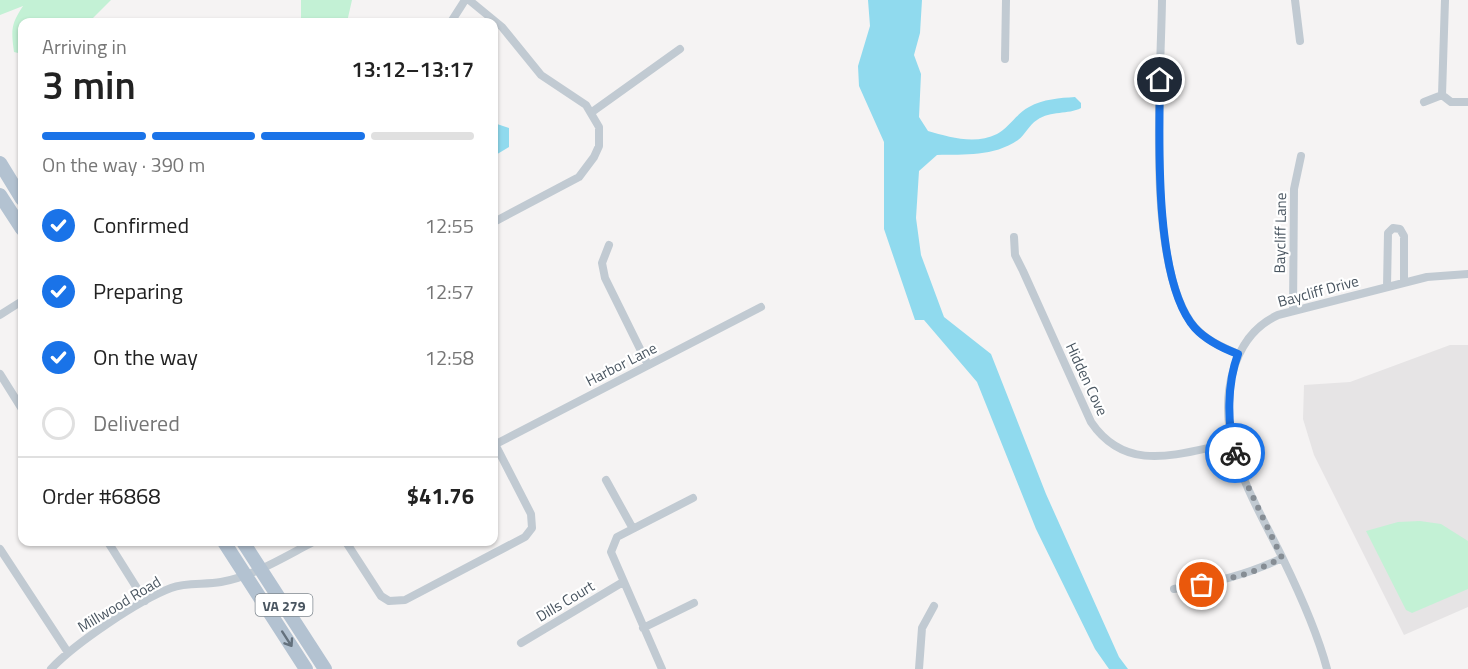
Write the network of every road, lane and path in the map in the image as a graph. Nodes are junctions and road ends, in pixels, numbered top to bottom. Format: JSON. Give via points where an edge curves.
{"nodes":[{"id":1,"x":467,"y":0,"type":"edge"},
{"id":2,"x":1006,"y":0,"type":"edge"},
{"id":3,"x":1162,"y":0,"type":"edge"},
{"id":4,"x":1295,"y":0,"type":"edge"},
{"id":5,"x":1445,"y":0,"type":"edge"},
{"id":6,"x":454,"y":18,"type":"edge"},
{"id":7,"x":490,"y":18,"type":"edge"},
{"id":8,"x":498,"y":24,"type":"edge"},
{"id":9,"x":1300,"y":41,"type":"dead end"},
{"id":10,"x":680,"y":49,"type":"dead end"},
{"id":11,"x":1005,"y":59,"type":"dead end"},
{"id":12,"x":1442,"y":95,"type":"junction"},
{"id":13,"x":1424,"y":102,"type":"dead end"},
{"id":14,"x":1468,"y":102,"type":"edge"},
{"id":15,"x":592,"y":112,"type":"junction"},
{"id":16,"x":1301,"y":156,"type":"dead end"},
{"id":17,"x":0,"y":163,"type":"edge"},
{"id":18,"x":18,"y":192,"type":"edge"},
{"id":19,"x":0,"y":195,"type":"edge"},
{"id":20,"x":498,"y":220,"type":"edge"},
{"id":21,"x":18,"y":223,"type":"edge"},
{"id":22,"x":1014,"y":237,"type":"dead end"},
{"id":23,"x":609,"y":245,"type":"dead end"},
{"id":24,"x":1468,"y":274,"type":"edge"},
{"id":25,"x":1404,"y":282,"type":"junction"},
{"id":26,"x":1387,"y":287,"type":"junction"},
{"id":27,"x":18,"y":304,"type":"edge"},
{"id":28,"x":761,"y":307,"type":"dead end"},
{"id":29,"x":1293,"y":311,"type":"junction"},
{"id":30,"x":0,"y":315,"type":"edge"},
{"id":31,"x":1238,"y":354,"type":"junction"},
{"id":32,"x":648,"y":365,"type":"junction"},
{"id":33,"x":0,"y":374,"type":"edge"},
{"id":34,"x":18,"y":403,"type":"edge"},
{"id":35,"x":498,"y":443,"type":"edge"},
{"id":36,"x":1232,"y":443,"type":"junction"},
{"id":37,"x":498,"y":452,"type":"edge"},
{"id":38,"x":606,"y":480,"type":"dead end"},
{"id":39,"x":693,"y":498,"type":"dead end"},
{"id":40,"x":632,"y":528,"type":"junction"},
{"id":41,"x":111,"y":546,"type":"edge"},
{"id":42,"x":227,"y":546,"type":"edge"},
{"id":43,"x":246,"y":546,"type":"edge"},
{"id":44,"x":305,"y":546,"type":"edge"},
{"id":45,"x":349,"y":546,"type":"edge"},
{"id":46,"x":0,"y":549,"type":"edge"},
{"id":47,"x":1282,"y":558,"type":"junction"},
{"id":48,"x":261,"y":569,"type":"junction"},
{"id":49,"x":245,"y":574,"type":"junction"},
{"id":50,"x":623,"y":582,"type":"junction"},
{"id":51,"x":1174,"y":589,"type":"dead end"},
{"id":52,"x":146,"y":601,"type":"junction"},
{"id":53,"x":694,"y":603,"type":"dead end"},
{"id":54,"x":934,"y":606,"type":"dead end"},
{"id":55,"x":643,"y":628,"type":"junction"},
{"id":56,"x":521,"y":643,"type":"dead end"},
{"id":57,"x":67,"y":651,"type":"junction"},
{"id":58,"x":51,"y":669,"type":"edge"},
{"id":59,"x":306,"y":669,"type":"edge"},
{"id":60,"x":325,"y":669,"type":"edge"},
{"id":61,"x":662,"y":669,"type":"edge"},
{"id":62,"x":919,"y":669,"type":"edge"},
{"id":63,"x":1327,"y":669,"type":"edge"}],
"edges":[{"from":1,"to":6,"type":"street"},
{"from":1,"to":7,"type":"street"},
{"from":2,"to":11,"type":"street"},
{"from":3,"to":31,"type":"street","via":[[1159,168],[1164,228],[1176,289],[1183,310],[1196,328],[1209,340]]},
{"from":4,"to":9,"type":"street"},
{"from":5,"to":12,"type":"street"},
{"from":8,"to":15,"type":"street","via":[[541,75],[579,98]]},
{"from":10,"to":15,"type":"street"},
{"from":12,"to":13,"type":"street"},
{"from":12,"to":14,"type":"street","via":[[1451,102]]},
{"from":15,"to":20,"type":"street","via":[[600,136],[589,167],[579,177]]},
{"from":16,"to":29,"type":"street","name":"Baycliff Lane","via":[[1294,189]]},
{"from":17,"to":18,"type":"main road"},
{"from":19,"to":21,"type":"main road"},
{"from":22,"to":36,"type":"street","name":"Hidden Cove","via":[[1015,255],[1091,422],[1105,441],[1122,452],[1144,457]]},
{"from":23,"to":32,"type":"street","via":[[602,263],[605,278]]},
{"from":24,"to":25,"type":"street","name":"Baycliff Drive"},
{"from":25,"to":26,"type":"street","name":"Baycliff Drive"},
{"from":25,"to":26,"type":"street","via":[[1404,236],[1400,229],[1393,228],[1388,233]]},
{"from":26,"to":29,"type":"street","name":"Baycliff Drive"},
{"from":27,"to":30,"type":"street"},
{"from":28,"to":32,"type":"street","name":"Harbor Lane"},
{"from":29,"to":31,"type":"street","name":"Baycliff Drive","via":[[1262,324]]},
{"from":31,"to":36,"type":"street","name":"Baycliff Drive","via":[[1232,383]]},
{"from":32,"to":35,"type":"street","name":"Harbor Lane"},
{"from":33,"to":34,"type":"street"},
{"from":36,"to":47,"type":"street","name":"Baycliff Drive"},
{"from":37,"to":45,"type":"street","via":[[531,514],[532,528],[525,537],[395,602],[381,596]]},
{"from":38,"to":40,"type":"street"},
{"from":39,"to":40,"type":"street"},
{"from":40,"to":50,"type":"street","via":[[617,537],[611,552]]},
{"from":41,"to":52,"type":"street"},
{"from":42,"to":49,"type":"main road","number":"VA 279"},
{"from":43,"to":48,"type":"main road","number":"VA 279"},
{"from":44,"to":48,"type":"street"},
{"from":46,"to":57,"type":"street"},
{"from":47,"to":51,"type":"street","via":[[1231,579]]},
{"from":47,"to":63,"type":"street","name":"Baycliff Drive"},
{"from":48,"to":49,"type":"street"},
{"from":48,"to":60,"type":"main road","number":"VA 279"},
{"from":49,"to":52,"type":"street","name":"Millwood Road","via":[[223,582],[173,587]]},
{"from":49,"to":59,"type":"main road","number":"VA 279","one_way":true},
{"from":50,"to":55,"type":"street"},
{"from":50,"to":56,"type":"street","name":"Dills Court"},
{"from":52,"to":57,"type":"street","name":"Millwood Road"},
{"from":53,"to":55,"type":"street"},
{"from":54,"to":62,"type":"street","via":[[922,628]]},
{"from":55,"to":61,"type":"street"},
{"from":57,"to":58,"type":"street","name":"Millwood Road"}]}
